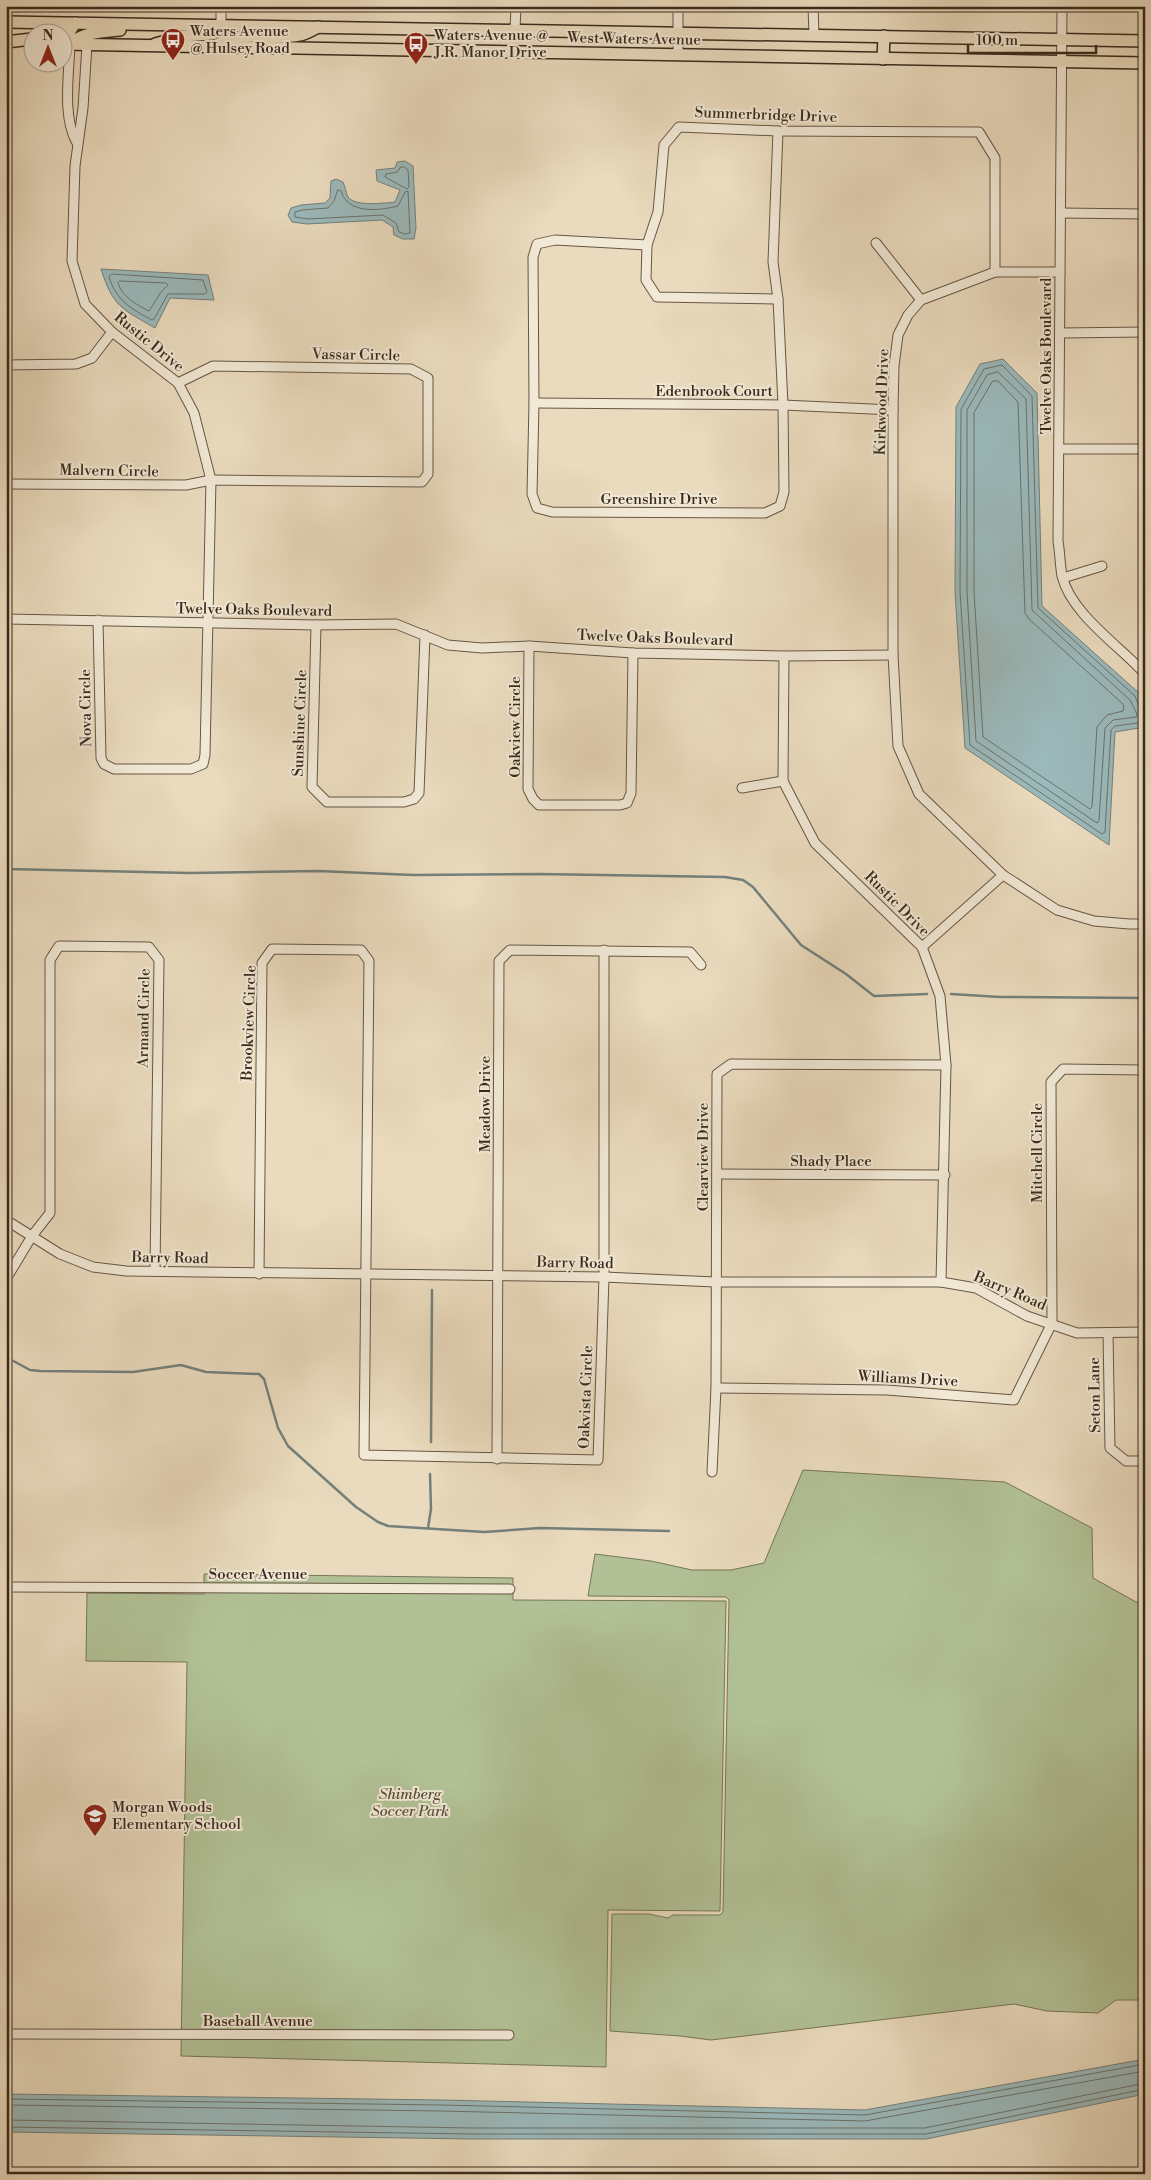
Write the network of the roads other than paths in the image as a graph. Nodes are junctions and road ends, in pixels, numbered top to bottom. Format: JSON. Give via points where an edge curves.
{"nodes":[{"id":1,"x":221,"y":6,"type":"edge"},
{"id":2,"x":516,"y":6,"type":"edge"},
{"id":3,"x":678,"y":6,"type":"edge"},
{"id":4,"x":813,"y":6,"type":"edge"},
{"id":5,"x":1062,"y":6,"type":"edge"},
{"id":6,"x":6,"y":22,"type":"edge"},
{"id":7,"x":75,"y":23,"type":"junction"},
{"id":8,"x":150,"y":24,"type":"junction"},
{"id":9,"x":220,"y":25,"type":"junction"},
{"id":10,"x":320,"y":27,"type":"junction"},
{"id":11,"x":72,"y":28,"type":"edge"},
{"id":12,"x":370,"y":28,"type":"junction"},
{"id":13,"x":515,"y":30,"type":"junction"},
{"id":14,"x":678,"y":33,"type":"junction"},
{"id":15,"x":814,"y":35,"type":"junction"},
{"id":16,"x":884,"y":36,"type":"junction"},
{"id":17,"x":1062,"y":39,"type":"junction"},
{"id":18,"x":22,"y":41,"type":"edge"},
{"id":19,"x":72,"y":41,"type":"edge"},
{"id":20,"x":1145,"y":41,"type":"edge"},
{"id":21,"x":6,"y":43,"type":"edge"},
{"id":22,"x":22,"y":44,"type":"edge"},
{"id":23,"x":72,"y":44,"type":"edge"},
{"id":24,"x":87,"y":45,"type":"junction"},
{"id":25,"x":146,"y":46,"type":"junction"},
{"id":26,"x":212,"y":48,"type":"junction"},
{"id":27,"x":369,"y":50,"type":"junction"},
{"id":28,"x":515,"y":53,"type":"junction"},
{"id":29,"x":678,"y":55,"type":"junction"},
{"id":30,"x":883,"y":59,"type":"junction"},
{"id":31,"x":1062,"y":62,"type":"junction"},
{"id":32,"x":1145,"y":63,"type":"edge"},
{"id":33,"x":67,"y":72,"type":"edge"},
{"id":34,"x":778,"y":131,"type":"junction"},
{"id":35,"x":77,"y":143,"type":"junction"},
{"id":36,"x":1061,"y":214,"type":"junction"},
{"id":37,"x":1145,"y":214,"type":"edge"},
{"id":38,"x":876,"y":243,"type":"dead end"},
{"id":39,"x":647,"y":245,"type":"junction"},
{"id":40,"x":996,"y":272,"type":"junction"},
{"id":41,"x":1060,"y":272,"type":"junction"},
{"id":42,"x":778,"y":300,"type":"junction"},
{"id":43,"x":922,"y":300,"type":"junction"},
{"id":44,"x":112,"y":332,"type":"junction"},
{"id":45,"x":1145,"y":332,"type":"edge"},
{"id":46,"x":1060,"y":333,"type":"junction"},
{"id":47,"x":6,"y":366,"type":"edge"},
{"id":48,"x":178,"y":383,"type":"junction"},
{"id":49,"x":534,"y":403,"type":"junction"},
{"id":50,"x":783,"y":405,"type":"junction"},
{"id":51,"x":893,"y":410,"type":"junction"},
{"id":52,"x":1145,"y":448,"type":"edge"},
{"id":53,"x":1059,"y":449,"type":"junction"},
{"id":54,"x":211,"y":480,"type":"junction"},
{"id":55,"x":6,"y":484,"type":"edge"},
{"id":56,"x":1102,"y":566,"type":"dead end"},
{"id":57,"x":1063,"y":578,"type":"junction"},
{"id":58,"x":6,"y":619,"type":"edge"},
{"id":59,"x":98,"y":620,"type":"junction"},
{"id":60,"x":208,"y":624,"type":"junction"},
{"id":61,"x":316,"y":626,"type":"junction"},
{"id":62,"x":425,"y":635,"type":"junction"},
{"id":63,"x":529,"y":646,"type":"junction"},
{"id":64,"x":633,"y":653,"type":"junction"},
{"id":65,"x":893,"y":655,"type":"junction"},
{"id":66,"x":784,"y":656,"type":"junction"},
{"id":67,"x":1145,"y":674,"type":"edge"},
{"id":68,"x":784,"y":781,"type":"junction"},
{"id":69,"x":742,"y":788,"type":"dead end"},
{"id":70,"x":1003,"y":875,"type":"junction"},
{"id":71,"x":1145,"y":924,"type":"edge"},
{"id":72,"x":922,"y":947,"type":"junction"},
{"id":73,"x":604,"y":950,"type":"junction"},
{"id":74,"x":701,"y":964,"type":"dead end"},
{"id":75,"x":946,"y":1065,"type":"junction"},
{"id":76,"x":1145,"y":1070,"type":"edge"},
{"id":77,"x":717,"y":1174,"type":"junction"},
{"id":78,"x":945,"y":1175,"type":"junction"},
{"id":79,"x":6,"y":1220,"type":"edge"},
{"id":80,"x":32,"y":1236,"type":"junction"},
{"id":81,"x":155,"y":1271,"type":"junction"},
{"id":82,"x":367,"y":1273,"type":"junction"},
{"id":83,"x":259,"y":1274,"type":"junction"},
{"id":84,"x":497,"y":1275,"type":"junction"},
{"id":85,"x":604,"y":1277,"type":"junction"},
{"id":86,"x":6,"y":1279,"type":"edge"},
{"id":87,"x":715,"y":1282,"type":"junction"},
{"id":88,"x":942,"y":1282,"type":"junction"},
{"id":89,"x":1052,"y":1323,"type":"junction"},
{"id":90,"x":1145,"y":1332,"type":"edge"},
{"id":91,"x":1108,"y":1333,"type":"junction"},
{"id":92,"x":716,"y":1388,"type":"junction"},
{"id":93,"x":497,"y":1459,"type":"junction"},
{"id":94,"x":1145,"y":1461,"type":"edge"},
{"id":95,"x":712,"y":1472,"type":"dead end"},
{"id":96,"x":6,"y":1587,"type":"edge"},
{"id":97,"x":510,"y":1589,"type":"dead end"},
{"id":98,"x":6,"y":2034,"type":"edge"},
{"id":99,"x":509,"y":2035,"type":"dead end"}],
"edges":[{"from":1,"to":9,"type":"street"},
{"from":2,"to":13,"type":"street"},
{"from":3,"to":14,"type":"street"},
{"from":4,"to":15,"type":"street"},
{"from":5,"to":17,"type":"street","name":"Twelve Oaks Boulevard"},
{"from":6,"to":7,"type":"main road","name":"West Waters Avenue"},
{"from":7,"to":8,"type":"main road","name":"West Waters Avenue"},
{"from":7,"to":11,"type":"main road"},
{"from":8,"to":9,"type":"main road","name":"West Waters Avenue"},
{"from":8,"to":19,"type":"main road","via":[[85,35]]},
{"from":9,"to":10,"type":"main road","name":"West Waters Avenue"},
{"from":9,"to":25,"type":"main road","via":[[213,34],[184,36]]},
{"from":10,"to":12,"type":"main road","name":"West Waters Avenue"},
{"from":10,"to":26,"type":"main road","via":[[292,37],[234,36]]},
{"from":12,"to":13,"type":"main road","name":"West Waters Avenue"},
{"from":12,"to":27,"type":"main road"},
{"from":13,"to":14,"type":"main road","name":"West Waters Avenue"},
{"from":13,"to":28,"type":"main road"},
{"from":14,"to":15,"type":"main road","name":"West Waters Avenue"},
{"from":14,"to":29,"type":"street"},
{"from":15,"to":16,"type":"main road","name":"West Waters Avenue"},
{"from":16,"to":17,"type":"main road","name":"West Waters Avenue"},
{"from":16,"to":30,"type":"main road"},
{"from":17,"to":20,"type":"main road","name":"West Waters Avenue"},
{"from":17,"to":31,"type":"street","name":"Twelve Oaks Boulevard"},
{"from":18,"to":21,"type":"main road"},
{"from":21,"to":22,"type":"main road"},
{"from":23,"to":24,"type":"main road","name":"West Waters Avenue"},
{"from":24,"to":25,"type":"main road","name":"West Waters Avenue"},
{"from":24,"to":35,"type":"street","name":"Rustic Drive"},
{"from":25,"to":26,"type":"main road","name":"West Waters Avenue"},
{"from":26,"to":27,"type":"main road","name":"West Waters Avenue"},
{"from":27,"to":28,"type":"main road","name":"West Waters Avenue"},
{"from":28,"to":29,"type":"main road","name":"West Waters Avenue"},
{"from":29,"to":30,"type":"main road","name":"West Waters Avenue"},
{"from":30,"to":31,"type":"main road","name":"West Waters Avenue"},
{"from":31,"to":32,"type":"main road","name":"West Waters Avenue"},
{"from":31,"to":36,"type":"street","name":"Twelve Oaks Boulevard"},
{"from":33,"to":35,"type":"street","name":"Rustic Drive","via":[[68,118]]},
{"from":34,"to":39,"type":"street","name":"Summerbridge Drive","via":[[679,126],[664,145],[658,212]]},
{"from":34,"to":40,"type":"street","name":"Summerbridge Drive","via":[[979,132],[995,158]]},
{"from":34,"to":42,"type":"street","name":"Greenshire Drive","via":[[773,262]]},
{"from":35,"to":44,"type":"street","name":"Rustic Drive","via":[[72,261],[85,304]]},
{"from":36,"to":37,"type":"street"},
{"from":36,"to":41,"type":"street","name":"Twelve Oaks Boulevard"},
{"from":38,"to":43,"type":"street"},
{"from":39,"to":42,"type":"street","name":"Summerbridge Drive","via":[[646,280],[657,298]]},
{"from":39,"to":49,"type":"street","name":"Greenshire Drive","via":[[555,240],[538,244],[533,257]]},
{"from":40,"to":41,"type":"street","name":"Kirkwood Drive"},
{"from":40,"to":43,"type":"street","name":"Kirkwood Drive"},
{"from":41,"to":46,"type":"street","name":"Twelve Oaks Boulevard"},
{"from":42,"to":50,"type":"street","name":"Greenshire Drive"},
{"from":43,"to":51,"type":"street","name":"Kirkwood Drive","via":[[908,315],[898,335]]},
{"from":44,"to":47,"type":"street","via":[[92,358],[76,364]]},
{"from":44,"to":48,"type":"street","name":"Rustic Drive"},
{"from":45,"to":46,"type":"street"},
{"from":46,"to":53,"type":"street","name":"Twelve Oaks Boulevard"},
{"from":48,"to":54,"type":"street","name":"Rustic Drive","via":[[194,413]]},
{"from":48,"to":54,"type":"street","name":"Vassar Circle","via":[[213,366],[411,369],[428,378],[428,474],[422,482]]},
{"from":49,"to":50,"type":"street","name":"Edenbrook Court"},
{"from":49,"to":50,"type":"street","name":"Greenshire Drive","via":[[532,494],[538,508],[561,512],[765,513],[780,506],[784,492]]},
{"from":50,"to":51,"type":"street","name":"Edenbrook Court"},
{"from":51,"to":65,"type":"street","name":"Kirkwood Drive"},
{"from":52,"to":53,"type":"street"},
{"from":53,"to":57,"type":"street","name":"Twelve Oaks Boulevard","via":[[1058,541]]},
{"from":54,"to":55,"type":"street","name":"Malvern Circle","via":[[186,485]]},
{"from":54,"to":60,"type":"street","name":"Rustic Drive"},
{"from":56,"to":57,"type":"street"},
{"from":57,"to":67,"type":"street","name":"Twelve Oaks Boulevard","via":[[1088,619]]},
{"from":58,"to":59,"type":"street","name":"Twelve Oaks Boulevard"},
{"from":59,"to":60,"type":"street","name":"Twelve Oaks Boulevard"},
{"from":59,"to":60,"type":"street","name":"Nova Circle","via":[[101,758],[104,764],[114,769],[191,769],[203,764]]},
{"from":60,"to":61,"type":"street","name":"Twelve Oaks Boulevard"},
{"from":61,"to":62,"type":"street","name":"Twelve Oaks Boulevard","via":[[396,624]]},
{"from":61,"to":62,"type":"street","name":"Sunshine Circle","via":[[312,787],[327,802],[404,802],[414,799],[419,793]]},
{"from":62,"to":63,"type":"street","name":"Twelve Oaks Boulevard","via":[[448,645],[482,648]]},
{"from":63,"to":64,"type":"street","name":"Twelve Oaks Boulevard"},
{"from":63,"to":64,"type":"street","name":"Oakview Circle","via":[[528,789],[539,805],[620,806],[627,803],[630,794]]},
{"from":64,"to":66,"type":"street","name":"Twelve Oaks Boulevard"},
{"from":65,"to":66,"type":"street","name":"Twelve Oaks Boulevard"},
{"from":65,"to":70,"type":"street","via":[[898,746],[919,794]]},
{"from":66,"to":68,"type":"street","name":"Rustic Drive"},
{"from":68,"to":69,"type":"street"},
{"from":68,"to":72,"type":"street","name":"Rustic Drive","via":[[815,843]]},
{"from":70,"to":71,"type":"street","via":[[1057,910],[1094,921]]},
{"from":70,"to":72,"type":"street"},
{"from":72,"to":75,"type":"street","name":"Rustic Drive","via":[[940,996]]},
{"from":73,"to":74,"type":"street","name":"Meadow Drive","via":[[690,952]]},
{"from":73,"to":84,"type":"street","name":"Meadow Drive","via":[[510,950],[499,961]]},
{"from":73,"to":85,"type":"street","name":"Oakvista Circle"},
{"from":75,"to":77,"type":"street","name":"Clearview Drive","via":[[731,1064],[717,1074]]},
{"from":75,"to":78,"type":"street","name":"Rustic Drive"},
{"from":76,"to":89,"type":"street","name":"Mitchell Circle","via":[[1063,1068],[1051,1082]]},
{"from":77,"to":78,"type":"street","name":"Shady Place"},
{"from":77,"to":87,"type":"street","name":"Clearview Drive"},
{"from":78,"to":88,"type":"street","name":"Rustic Drive"},
{"from":79,"to":80,"type":"street","name":"Barry Road"},
{"from":80,"to":81,"type":"street","name":"Barry Road","via":[[60,1254],[93,1267]]},
{"from":80,"to":81,"type":"street","name":"Armand Circle","via":[[50,1213],[50,960],[58,946],[150,947],[159,960]]},
{"from":80,"to":86,"type":"street"},
{"from":81,"to":83,"type":"street","name":"Barry Road"},
{"from":82,"to":83,"type":"street","name":"Barry Road"},
{"from":82,"to":83,"type":"street","name":"Brookview Circle","via":[[369,961],[361,950],[272,949],[262,962]]},
{"from":82,"to":84,"type":"street","name":"Barry Road"},
{"from":82,"to":93,"type":"street","name":"Oakvista Circle","via":[[364,1454]]},
{"from":84,"to":85,"type":"street","name":"Barry Road"},
{"from":84,"to":93,"type":"street","name":"Meadow Drive"},
{"from":85,"to":87,"type":"street","name":"Barry Road"},
{"from":85,"to":93,"type":"street","name":"Oakvista Circle","via":[[598,1460]]},
{"from":87,"to":88,"type":"street","name":"Barry Road"},
{"from":87,"to":92,"type":"street","name":"Clearview Drive"},
{"from":88,"to":89,"type":"street","name":"Barry Road","via":[[976,1288],[1027,1316]]},
{"from":89,"to":91,"type":"street","name":"Barry Road","via":[[1077,1333]]},
{"from":89,"to":92,"type":"street","name":"Williams Drive","via":[[1014,1400],[887,1390]]},
{"from":90,"to":91,"type":"street","name":"Barry Road"},
{"from":91,"to":94,"type":"street","name":"Seton Lane","via":[[1110,1448],[1126,1461]]},
{"from":92,"to":95,"type":"street","name":"Clearview Drive"},
{"from":96,"to":97,"type":"street","name":"Soccer Avenue"},
{"from":98,"to":99,"type":"street","name":"Baseball Avenue"}]}
